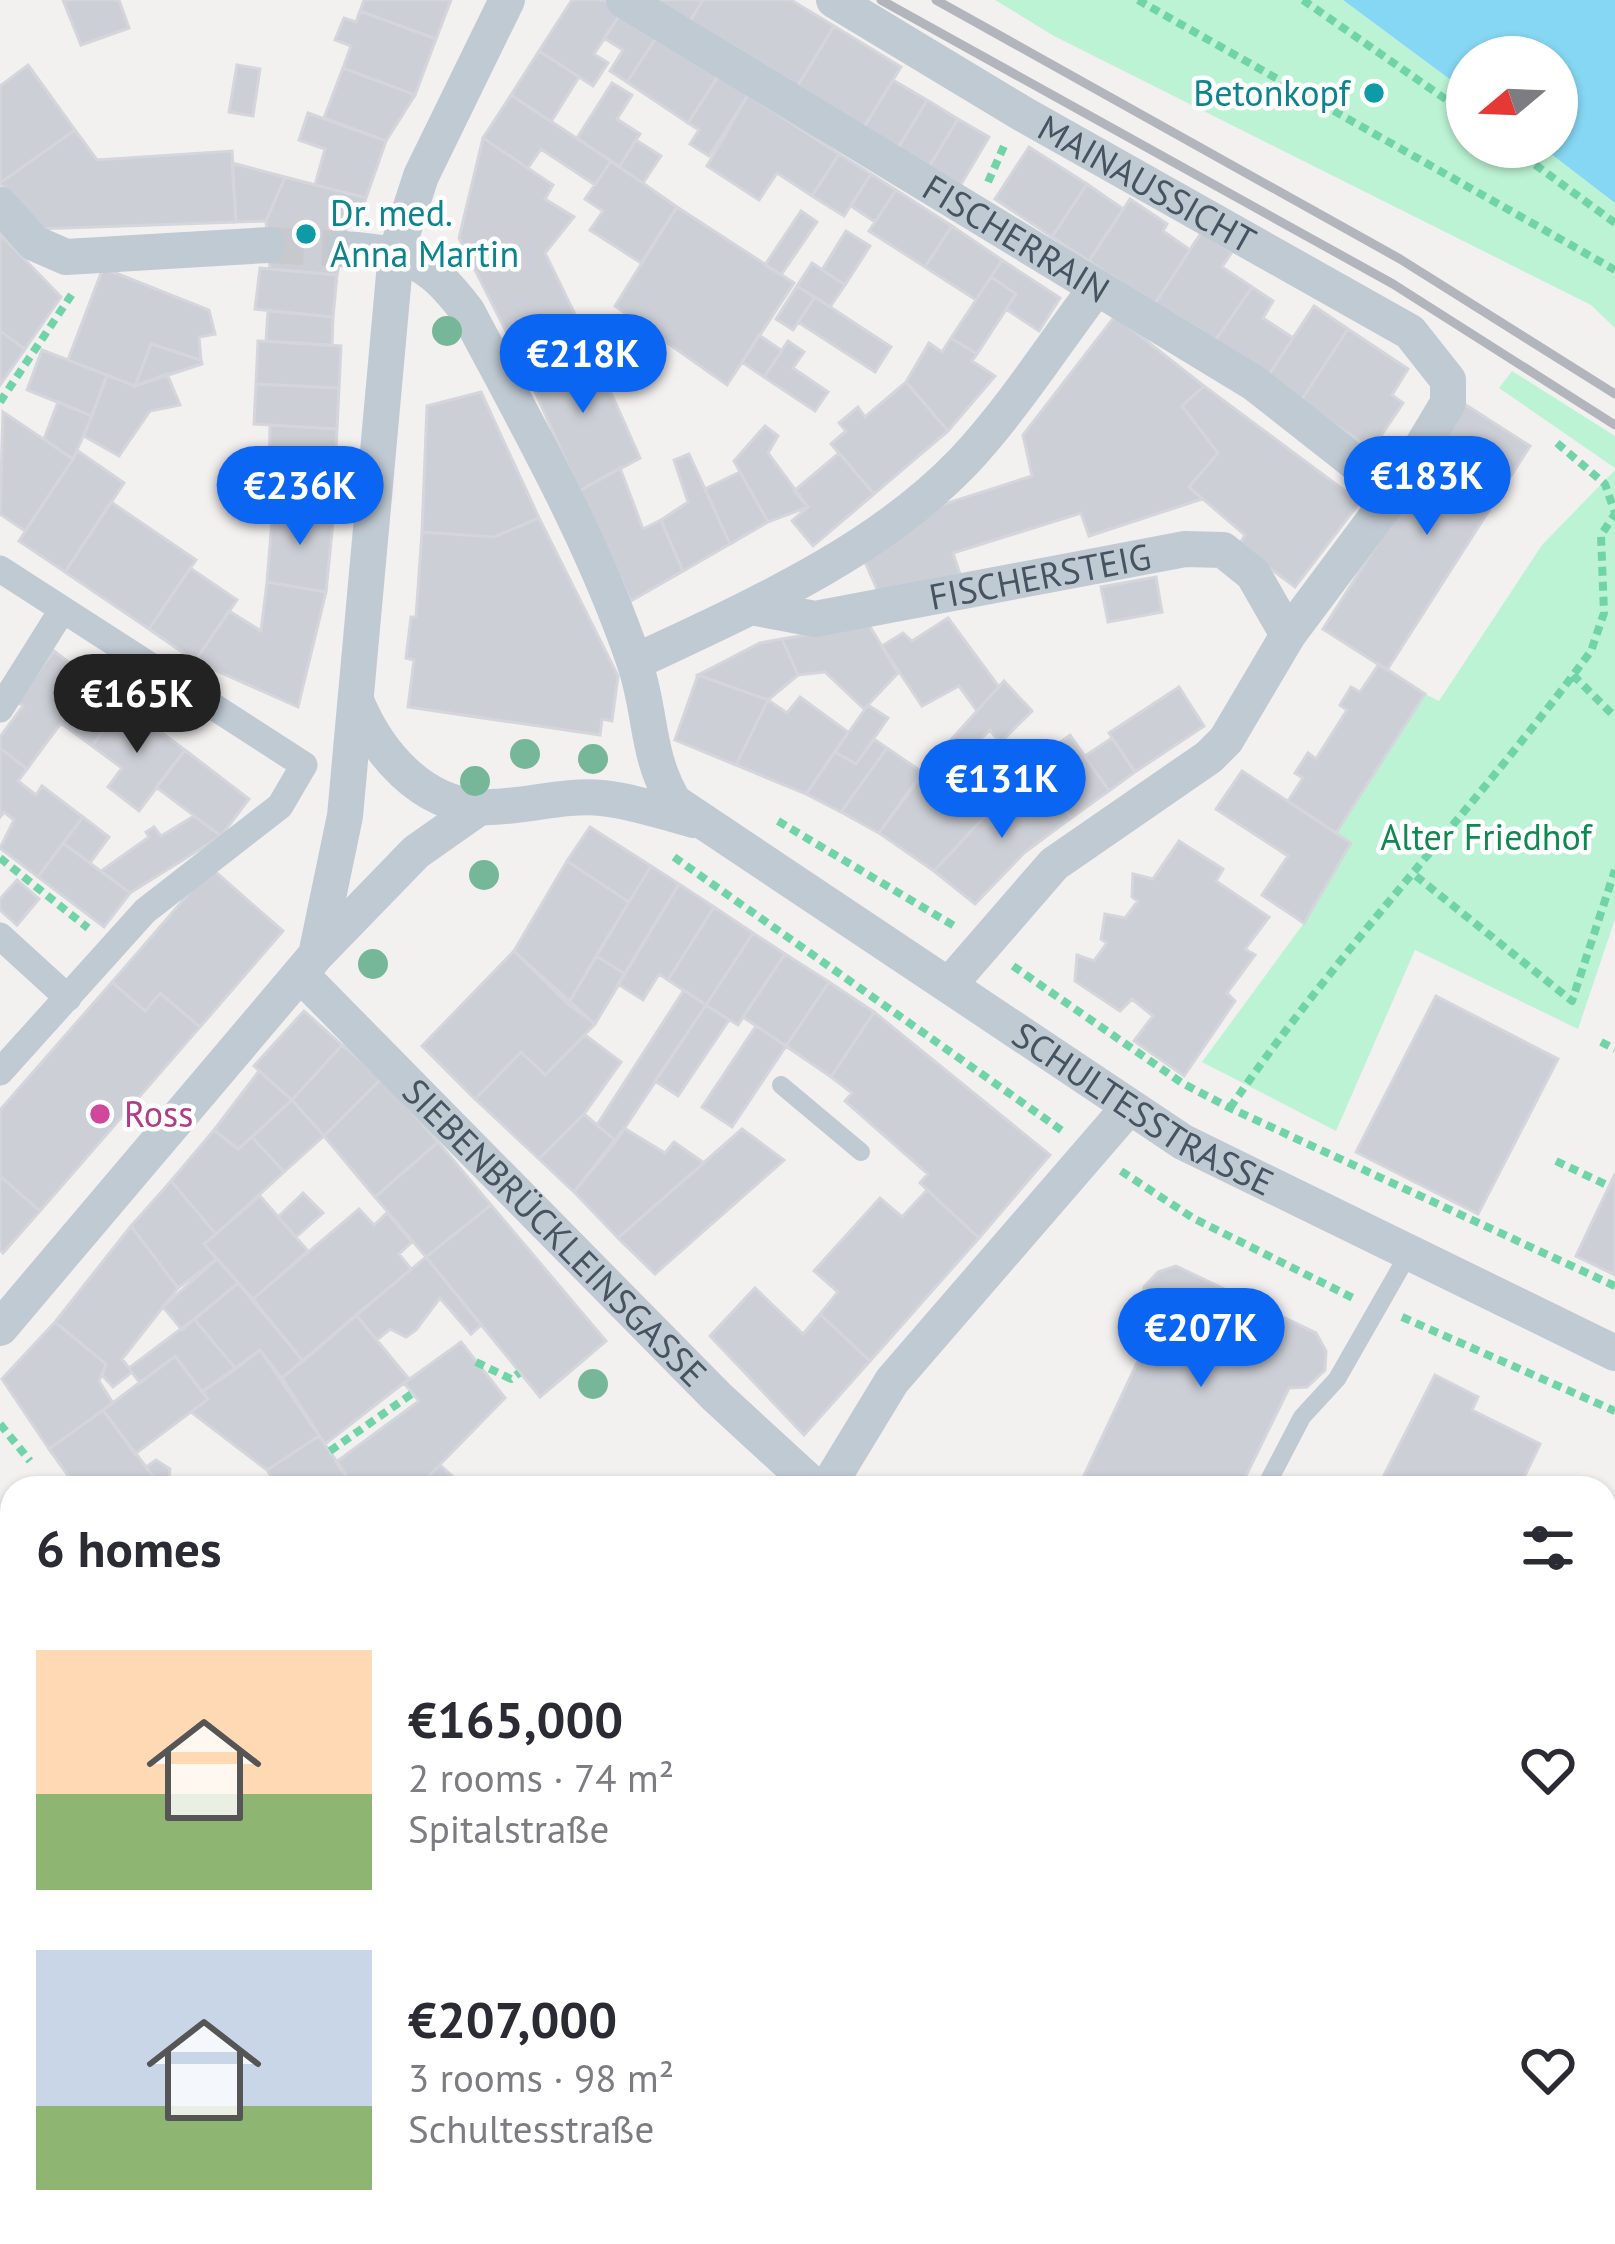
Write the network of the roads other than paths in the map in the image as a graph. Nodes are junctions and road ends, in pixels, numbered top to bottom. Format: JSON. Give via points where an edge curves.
{"nodes":[{"id":1,"x":624,"y":0,"type":"edge"},
{"id":2,"x":835,"y":0,"type":"edge"},
{"id":3,"x":504,"y":10,"type":"edge"},
{"id":4,"x":0,"y":205,"type":"edge"},
{"id":5,"x":268,"y":245,"type":"tunnel mouth"},
{"id":6,"x":343,"y":249,"type":"tunnel mouth"},
{"id":7,"x":396,"y":254,"type":"junction"},
{"id":8,"x":1097,"y":287,"type":"junction"},
{"id":9,"x":1394,"y":493,"type":"junction"},
{"id":10,"x":0,"y":569,"type":"edge"},
{"id":11,"x":751,"y":607,"type":"junction"},
{"id":12,"x":61,"y":612,"type":"junction"},
{"id":13,"x":1288,"y":635,"type":"junction"},
{"id":14,"x":635,"y":662,"type":"junction"},
{"id":15,"x":356,"y":703,"type":"junction"},
{"id":16,"x":0,"y":709,"type":"edge"},
{"id":17,"x":304,"y":765,"type":"junction"},
{"id":18,"x":348,"y":782,"type":"junction"},
{"id":19,"x":480,"y":807,"type":"junction"},
{"id":20,"x":696,"y":820,"type":"junction"},
{"id":21,"x":0,"y":937,"type":"edge"},
{"id":22,"x":308,"y":964,"type":"junction"},
{"id":23,"x":949,"y":986,"type":"junction"},
{"id":24,"x":68,"y":998,"type":"junction"},
{"id":25,"x":0,"y":1072,"type":"edge"},
{"id":26,"x":781,"y":1085,"type":"dead end"},
{"id":27,"x":1129,"y":1107,"type":"junction"},
{"id":28,"x":861,"y":1152,"type":"dead end"},
{"id":29,"x":1408,"y":1253,"type":"junction"},
{"id":30,"x":0,"y":1328,"type":"edge"},
{"id":31,"x":1615,"y":1353,"type":"edge"},
{"id":32,"x":803,"y":1476,"type":"edge"},
{"id":33,"x":833,"y":1476,"type":"edge"},
{"id":34,"x":1271,"y":1476,"type":"edge"}],
"edges":[{"from":1,"to":8,"type":"street","name":"FISCHERRAIN"},
{"from":2,"to":9,"type":"street","name":"MAINAUSSICHT","via":[[1410,332],[1448,380],[1448,403]]},
{"from":3,"to":7,"type":"street","via":[[421,176]]},
{"from":4,"to":5,"type":"street","via":[[34,243],[66,257]]},
{"from":6,"to":7,"type":"street"},
{"from":7,"to":14,"type":"street","via":[[442,278],[467,311]]},
{"from":7,"to":15,"type":"street"},
{"from":8,"to":9,"type":"street","name":"FISCHERRAIN","via":[[1254,383]]},
{"from":8,"to":11,"type":"street","via":[[962,463],[866,540]]},
{"from":9,"to":13,"type":"street"},
{"from":10,"to":12,"type":"street"},
{"from":11,"to":13,"type":"street","name":"FISCHERSTEIG","via":[[814,619],[1185,549],[1223,550],[1253,574]]},
{"from":11,"to":14,"type":"street"},
{"from":12,"to":16,"type":"street"},
{"from":12,"to":17,"type":"street"},
{"from":13,"to":23,"type":"street","via":[[1217,748],[1054,864]]},
{"from":14,"to":20,"type":"street","via":[[653,766]]},
{"from":15,"to":18,"type":"street"},
{"from":15,"to":19,"type":"street","via":[[393,763],[423,787]]},
{"from":17,"to":18,"type":"lane"},
{"from":17,"to":24,"type":"street","via":[[280,806],[146,911]]},
{"from":18,"to":22,"type":"street","via":[[334,888]]},
{"from":19,"to":20,"type":"street","via":[[604,798]]},
{"from":19,"to":22,"type":"street","via":[[416,852]]},
{"from":20,"to":23,"type":"street","name":"SCHULTESSTRASSE"},
{"from":21,"to":24,"type":"street"},
{"from":22,"to":30,"type":"street"},
{"from":22,"to":32,"type":"street","name":"SIEBENBRÜCKLEINSGASSE","via":[[717,1397]]},
{"from":23,"to":27,"type":"street","name":"SCHULTESSTRASSE"},
{"from":24,"to":25,"type":"street"},
{"from":26,"to":28,"type":"lane"},
{"from":27,"to":29,"type":"street","name":"SCHULTESSTRASSE"},
{"from":27,"to":33,"type":"street","via":[[905,1365]]},
{"from":29,"to":31,"type":"street","name":"SCHULTESSTRASSE"},
{"from":29,"to":34,"type":"lane"}]}
